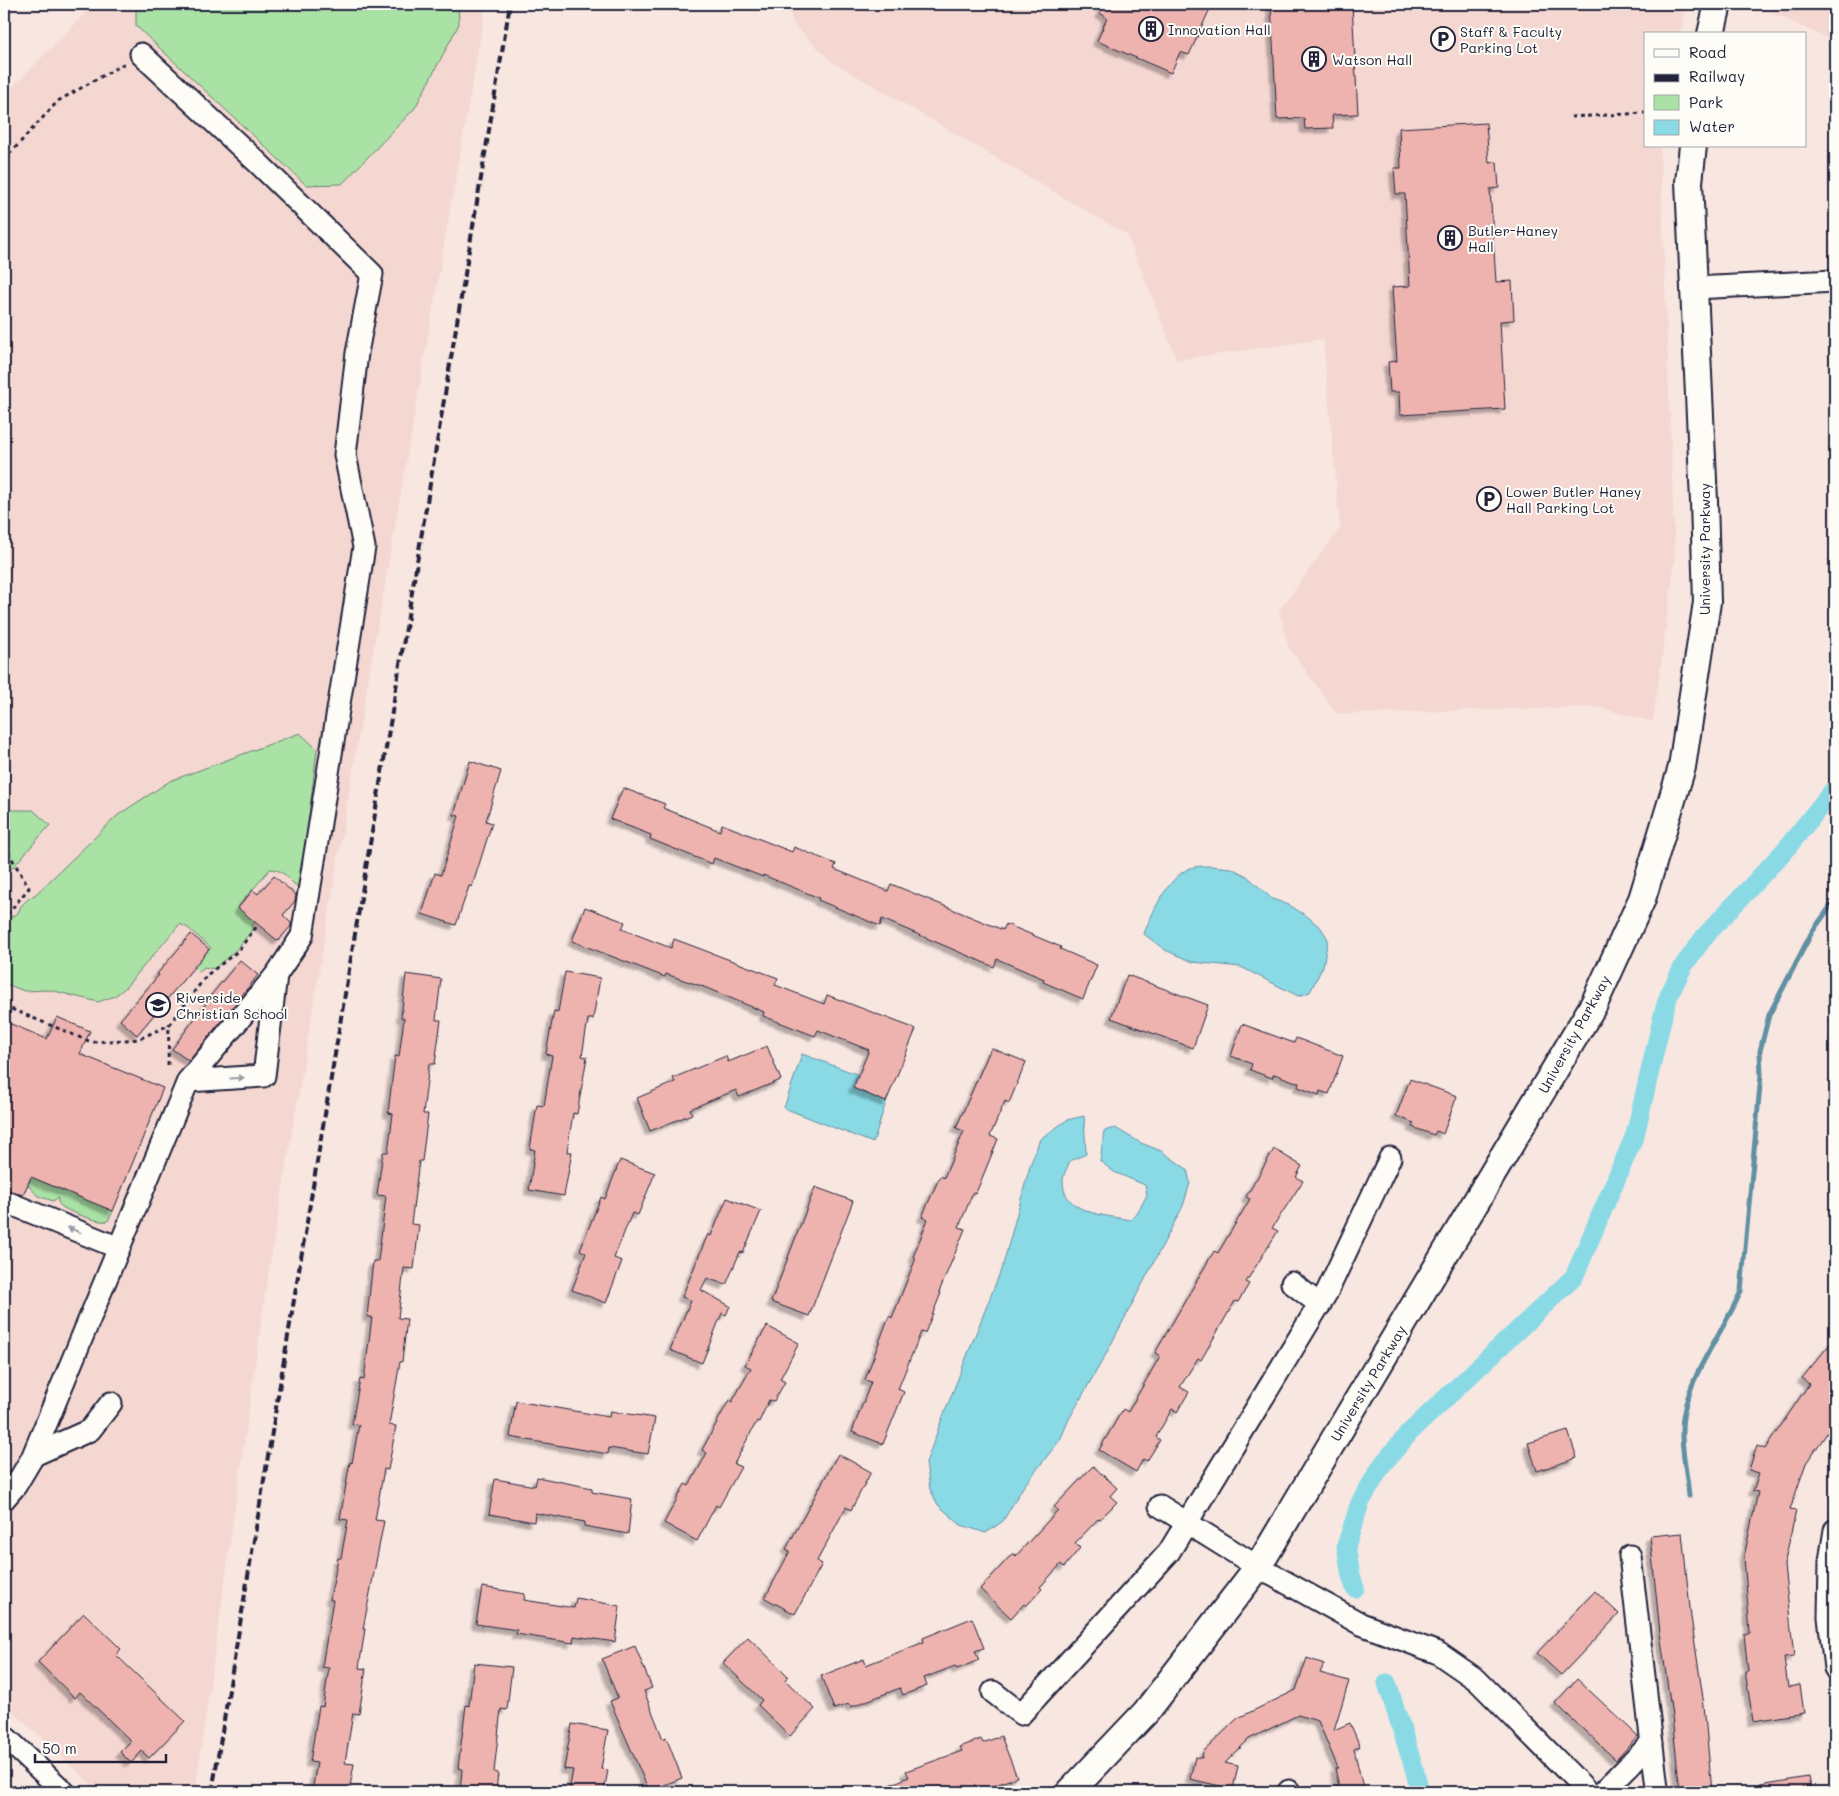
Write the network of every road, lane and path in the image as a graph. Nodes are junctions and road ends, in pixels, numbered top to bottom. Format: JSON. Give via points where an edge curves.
{"nodes":[{"id":1,"x":1718,"y":4,"type":"edge"},
{"id":2,"x":1711,"y":32,"type":"edge"},
{"id":3,"x":141,"y":54,"type":"joint"},
{"id":4,"x":1644,"y":113,"type":"edge"},
{"id":5,"x":1571,"y":117,"type":"dead end"},
{"id":6,"x":1693,"y":148,"type":"edge"},
{"id":7,"x":4,"y":160,"type":"edge"},
{"id":8,"x":1835,"y":281,"type":"edge"},
{"id":9,"x":1694,"y":288,"type":"junction"},
{"id":10,"x":4,"y":845,"type":"edge"},
{"id":11,"x":4,"y":918,"type":"edge"},
{"id":12,"x":257,"y":926,"type":"dead end"},
{"id":13,"x":276,"y":975,"type":"junction"},
{"id":14,"x":4,"y":1006,"type":"edge"},
{"id":15,"x":169,"y":1025,"type":"junction"},
{"id":16,"x":168,"y":1065,"type":"dead end"},
{"id":17,"x":188,"y":1081,"type":"junction"},
{"id":18,"x":1390,"y":1158,"type":"dead end"},
{"id":19,"x":4,"y":1201,"type":"edge"},
{"id":20,"x":119,"y":1248,"type":"junction"},
{"id":21,"x":1292,"y":1283,"type":"dead end"},
{"id":22,"x":1320,"y":1305,"type":"junction"},
{"id":23,"x":111,"y":1403,"type":"dead end"},
{"id":24,"x":34,"y":1454,"type":"junction"},
{"id":25,"x":4,"y":1499,"type":"edge"},
{"id":26,"x":1160,"y":1506,"type":"dead end"},
{"id":27,"x":1187,"y":1523,"type":"junction"},
{"id":28,"x":1835,"y":1530,"type":"edge"},
{"id":29,"x":1630,"y":1556,"type":"dead end"},
{"id":30,"x":1258,"y":1567,"type":"junction"},
{"id":31,"x":1835,"y":1668,"type":"edge"},
{"id":32,"x":993,"y":1692,"type":"dead end"},
{"id":33,"x":4,"y":1736,"type":"edge"},
{"id":34,"x":1652,"y":1742,"type":"junction"},
{"id":35,"x":1658,"y":1788,"type":"dead end"},
{"id":36,"x":64,"y":1792,"type":"edge"},
{"id":37,"x":1070,"y":1792,"type":"edge"},
{"id":38,"x":1588,"y":1792,"type":"edge"},
{"id":39,"x":1603,"y":1792,"type":"edge"}],
"edges":[{"from":1,"to":2,"type":"main road"},
{"from":3,"to":7,"type":"path","via":[[58,101]]},
{"from":3,"to":13,"type":"street","via":[[256,160],[372,274],[357,352],[345,455],[364,547],[302,936]]},
{"from":4,"to":5,"type":"path"},
{"from":6,"to":9,"type":"main road","name":"University Parkway","via":[[1689,182]]},
{"from":8,"to":9,"type":"street"},
{"from":9,"to":30,"type":"main road","name":"University Parkway","via":[[1707,602],[1682,767],[1642,899],[1594,1004]]},
{"from":10,"to":11,"type":"path","via":[[29,888]]},
{"from":12,"to":15,"type":"path","via":[[238,951],[207,975]]},
{"from":13,"to":17,"type":"street"},
{"from":17,"to":13,"type":"street","one_way":true,"via":[[264,1076]]},
{"from":14,"to":15,"type":"path","via":[[91,1042],[139,1039]]},
{"from":15,"to":16,"type":"path"},
{"from":17,"to":20,"type":"street"},
{"from":18,"to":22,"type":"street"},
{"from":20,"to":19,"type":"street","one_way":true},
{"from":20,"to":24,"type":"street"},
{"from":21,"to":22,"type":"street"},
{"from":22,"to":27,"type":"street"},
{"from":23,"to":24,"type":"street","via":[[90,1430]]},
{"from":24,"to":25,"type":"street"},
{"from":26,"to":27,"type":"street"},
{"from":27,"to":30,"type":"street"},
{"from":27,"to":32,"type":"street","via":[[1169,1552],[1021,1714]]},
{"from":28,"to":31,"type":"street","via":[[1830,1561],[1829,1617]]},
{"from":29,"to":34,"type":"street"},
{"from":30,"to":37,"type":"main road","name":"University Parkway","via":[[1146,1712]]},
{"from":30,"to":38,"type":"street","via":[[1361,1624],[1446,1658],[1493,1695]]},
{"from":33,"to":36,"type":"street"},
{"from":34,"to":35,"type":"street"},
{"from":34,"to":39,"type":"street"}]}
